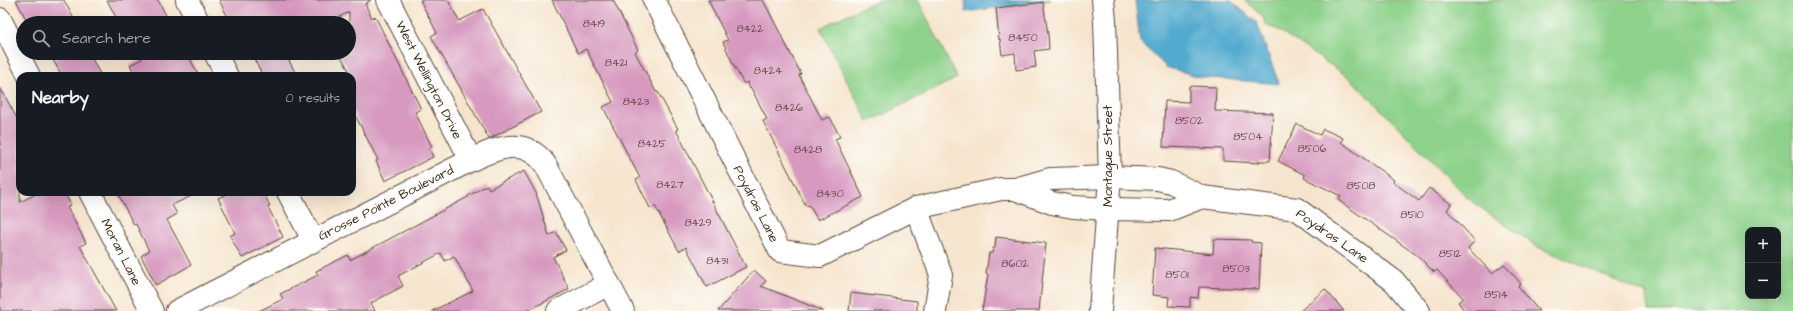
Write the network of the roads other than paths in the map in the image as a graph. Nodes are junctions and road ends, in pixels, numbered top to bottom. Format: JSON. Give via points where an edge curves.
{"nodes":[{"id":1,"x":187,"y":0,"type":"edge"},
{"id":2,"x":388,"y":0,"type":"edge"},
{"id":3,"x":654,"y":0,"type":"edge"},
{"id":4,"x":1103,"y":0,"type":"edge"},
{"id":5,"x":195,"y":16,"type":"edge"},
{"id":6,"x":0,"y":19,"type":"edge"},
{"id":7,"x":16,"y":49,"type":"edge"},
{"id":8,"x":22,"y":60,"type":"edge"},
{"id":9,"x":219,"y":60,"type":"edge"},
{"id":10,"x":28,"y":72,"type":"edge"},
{"id":11,"x":225,"y":72,"type":"edge"},
{"id":12,"x":471,"y":160,"type":"junction"},
{"id":13,"x":1110,"y":177,"type":"junction"},
{"id":14,"x":1014,"y":189,"type":"junction"},
{"id":15,"x":92,"y":196,"type":"edge"},
{"id":16,"x":290,"y":196,"type":"edge"},
{"id":17,"x":1202,"y":197,"type":"junction"},
{"id":18,"x":916,"y":208,"type":"junction"},
{"id":19,"x":1108,"y":209,"type":"junction"},
{"id":20,"x":313,"y":240,"type":"junction"},
{"id":21,"x":609,"y":284,"type":"junction"},
{"id":22,"x":152,"y":311,"type":"edge"},
{"id":23,"x":177,"y":311,"type":"edge"},
{"id":24,"x":558,"y":311,"type":"edge"},
{"id":25,"x":623,"y":311,"type":"edge"},
{"id":26,"x":935,"y":311,"type":"edge"},
{"id":27,"x":1100,"y":311,"type":"edge"},
{"id":28,"x":1419,"y":311,"type":"edge"}],
"edges":[{"from":1,"to":5,"type":"street"},
{"from":2,"to":12,"type":"street","name":"West Wellington Drive"},
{"from":3,"to":18,"type":"street","name":"Poydras Lane","via":[[780,251],[820,256]]},
{"from":4,"to":13,"type":"street","name":"Montague Street"},
{"from":6,"to":7,"type":"street"},
{"from":8,"to":10,"type":"street"},
{"from":9,"to":11,"type":"street"},
{"from":12,"to":20,"type":"street","name":"Grosse Pointe Boulevard"},
{"from":12,"to":21,"type":"street","name":"Grosse Pointe Boulevard","via":[[492,150],[512,147],[527,149],[540,158]]},
{"from":13,"to":14,"type":"street","name":"Poydras Lane","via":[[1050,179]]},
{"from":13,"to":17,"type":"street","name":"Poydras Lane","via":[[1158,179],[1171,182]]},
{"from":13,"to":19,"type":"street","name":"Montague Street"},
{"from":14,"to":18,"type":"street","name":"Poydras Lane","via":[[1001,189]]},
{"from":14,"to":19,"type":"street","name":"Poydras Lane","via":[[1052,203]]},
{"from":15,"to":22,"type":"street","name":"Moran Lane"},
{"from":16,"to":20,"type":"street"},
{"from":17,"to":19,"type":"street","name":"Poydras Lane","via":[[1169,210]]},
{"from":17,"to":28,"type":"street","name":"Poydras Lane","via":[[1297,208],[1394,281]]},
{"from":18,"to":26,"type":"street","via":[[940,275]]},
{"from":19,"to":27,"type":"street","name":"Montague Street"},
{"from":20,"to":23,"type":"street","name":"Grosse Pointe Boulevard"},
{"from":21,"to":24,"type":"street"},
{"from":21,"to":25,"type":"street","name":"Grosse Pointe Boulevard"}]}
